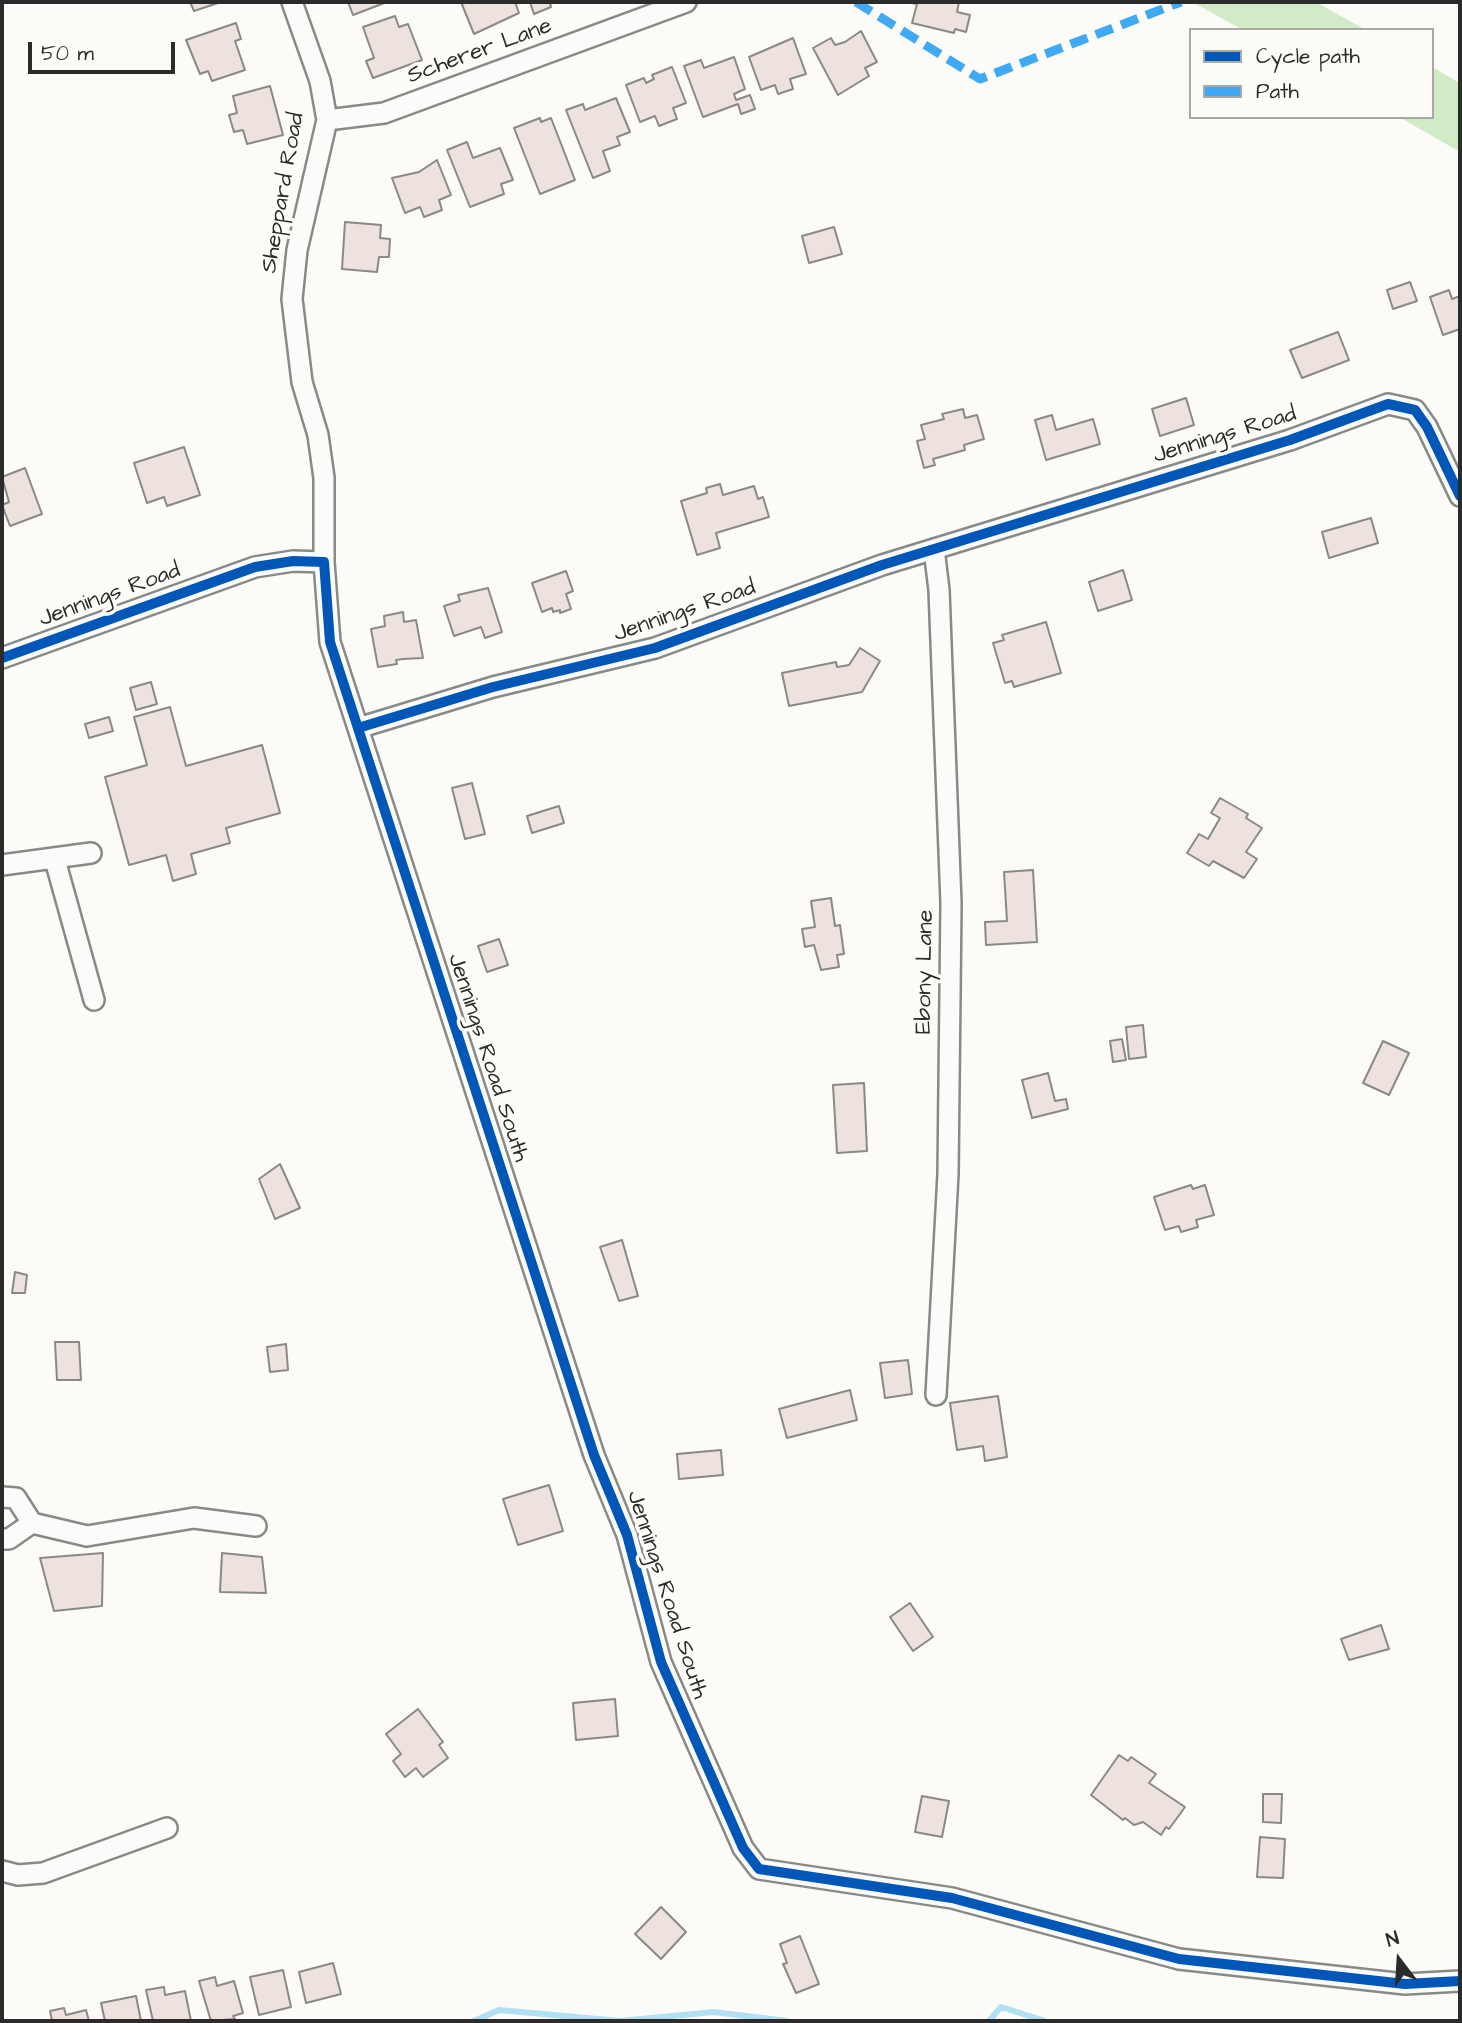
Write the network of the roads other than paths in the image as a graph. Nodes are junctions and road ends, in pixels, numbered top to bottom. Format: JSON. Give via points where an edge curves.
{"nodes":[{"id":1,"x":292,"y":2,"type":"edge"},
{"id":2,"x":686,"y":2,"type":"edge"},
{"id":3,"x":327,"y":120,"type":"junction"},
{"id":4,"x":1460,"y":496,"type":"edge"},
{"id":5,"x":934,"y":549,"type":"junction"},
{"id":6,"x":324,"y":562,"type":"junction"},
{"id":7,"x":2,"y":658,"type":"edge"},
{"id":8,"x":358,"y":728,"type":"junction"},
{"id":9,"x":91,"y":853,"type":"dead end"},
{"id":10,"x":55,"y":860,"type":"junction"},
{"id":11,"x":2,"y":865,"type":"edge"},
{"id":12,"x":94,"y":1000,"type":"dead end"},
{"id":13,"x":936,"y":1395,"type":"dead end"},
{"id":14,"x":2,"y":1497,"type":"edge"},
{"id":15,"x":32,"y":1523,"type":"junction"},
{"id":16,"x":256,"y":1526,"type":"dead end"},
{"id":17,"x":2,"y":1539,"type":"edge"},
{"id":18,"x":167,"y":1828,"type":"dead end"},
{"id":19,"x":2,"y":1871,"type":"edge"},
{"id":20,"x":1460,"y":1981,"type":"edge"}],
"edges":[{"from":1,"to":3,"type":"street","name":"Sheppard Road","via":[[320,81]]},
{"from":2,"to":3,"type":"street","name":"Scherer Lane","via":[[397,109]]},
{"from":3,"to":6,"type":"street","name":"Sheppard Road","via":[[297,250],[292,299],[302,382],[318,435],[324,478]]},
{"from":4,"to":5,"type":"street","name":"Jennings Road","via":[[1415,410],[1388,404],[1290,440]]},
{"from":5,"to":8,"type":"street","name":"Jennings Road","via":[[655,648],[494,687]]},
{"from":5,"to":13,"type":"street","name":"Ebony Lane","via":[[951,903],[948,1174]]},
{"from":6,"to":7,"type":"street","name":"Jennings Road","via":[[255,567]]},
{"from":6,"to":8,"type":"street","via":[[330,642]]},
{"from":8,"to":20,"type":"street","name":"Jennings Road South","via":[[594,1455],[627,1535],[660,1661],[743,1848],[759,1869],[952,1898],[1179,1959],[1405,1983]]},
{"from":9,"to":10,"type":"street"},
{"from":10,"to":11,"type":"street"},
{"from":10,"to":12,"type":"street"},
{"from":14,"to":15,"type":"street","via":[[16,1498]]},
{"from":15,"to":16,"type":"street","via":[[87,1536],[194,1518]]},
{"from":15,"to":17,"type":"street"},
{"from":18,"to":19,"type":"street","via":[[43,1873]]}]}
